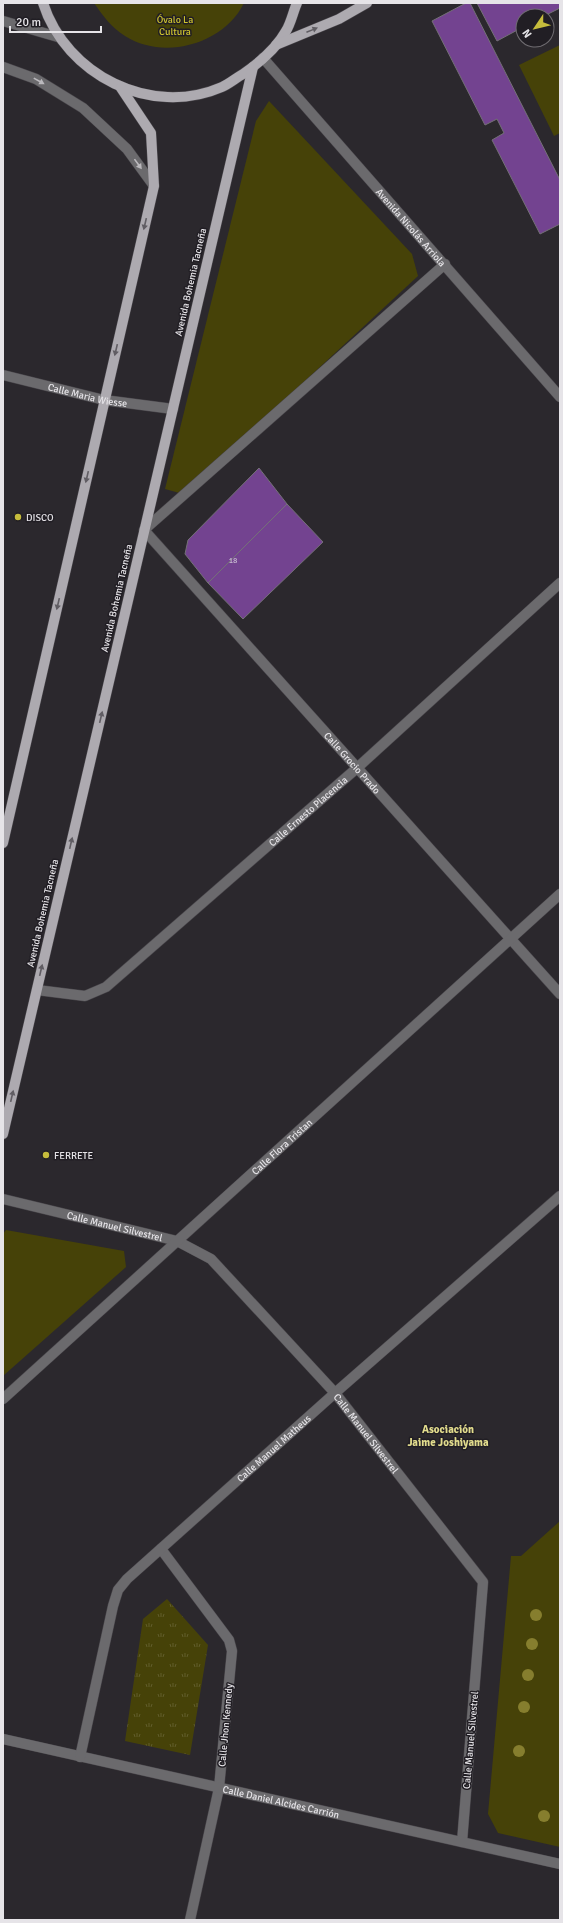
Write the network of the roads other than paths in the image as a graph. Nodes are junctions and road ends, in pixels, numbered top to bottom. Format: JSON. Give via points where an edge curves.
{"nodes":[{"id":1,"x":43,"y":3,"type":"edge"},
{"id":2,"x":296,"y":3,"type":"edge"},
{"id":3,"x":367,"y":3,"type":"edge"},
{"id":4,"x":3,"y":21,"type":"edge"},
{"id":5,"x":58,"y":37,"type":"junction"},
{"id":6,"x":276,"y":45,"type":"junction"},
{"id":7,"x":263,"y":58,"type":"junction"},
{"id":8,"x":3,"y":67,"type":"edge"},
{"id":9,"x":253,"y":67,"type":"junction"},
{"id":10,"x":121,"y":88,"type":"junction"},
{"id":11,"x":154,"y":186,"type":"junction"},
{"id":12,"x":444,"y":264,"type":"junction"},
{"id":13,"x":3,"y":375,"type":"edge"},
{"id":14,"x":560,"y":397,"type":"edge"},
{"id":15,"x":104,"y":400,"type":"junction"},
{"id":16,"x":173,"y":409,"type":"junction"},
{"id":17,"x":144,"y":530,"type":"junction"},
{"id":18,"x":560,"y":583,"type":"edge"},
{"id":19,"x":357,"y":768,"type":"junction"},
{"id":20,"x":5,"y":829,"type":"edge"},
{"id":21,"x":3,"y":843,"type":"edge"},
{"id":22,"x":560,"y":894,"type":"edge"},
{"id":23,"x":510,"y":939,"type":"junction"},
{"id":24,"x":37,"y":990,"type":"junction"},
{"id":25,"x":560,"y":994,"type":"edge"},
{"id":26,"x":3,"y":1134,"type":"edge"},
{"id":27,"x":560,"y":1196,"type":"edge"},
{"id":28,"x":3,"y":1199,"type":"edge"},
{"id":29,"x":177,"y":1241,"type":"junction"},
{"id":30,"x":335,"y":1393,"type":"junction"},
{"id":31,"x":3,"y":1400,"type":"edge"},
{"id":32,"x":161,"y":1549,"type":"junction"},
{"id":33,"x":3,"y":1739,"type":"edge"},
{"id":34,"x":80,"y":1757,"type":"junction"},
{"id":35,"x":219,"y":1788,"type":"junction"},
{"id":36,"x":462,"y":1842,"type":"junction"},
{"id":37,"x":560,"y":1864,"type":"edge"},
{"id":38,"x":190,"y":1920,"type":"edge"}],
"edges":[{"from":1,"to":5,"type":"main road"},
{"from":2,"to":6,"type":"main road","via":[[286,30]]},
{"from":6,"to":3,"type":"main road","one_way":true,"via":[[339,20]]},
{"from":4,"to":5,"type":"street"},
{"from":5,"to":10,"type":"main road","via":[[86,67]]},
{"from":6,"to":7,"type":"main road"},
{"from":7,"to":9,"type":"main road"},
{"from":7,"to":12,"type":"street","name":"Avenida Nicolás Arriola"},
{"from":8,"to":11,"type":"street","one_way":true,"via":[[36,79],[83,108],[127,149]]},
{"from":9,"to":10,"type":"main road","via":[[222,87],[189,96],[155,96]]},
{"from":9,"to":16,"type":"main road","name":"Avenida Bohemia Tacneña"},
{"from":10,"to":11,"type":"main road","via":[[151,133]]},
{"from":11,"to":15,"type":"main road","one_way":true},
{"from":12,"to":14,"type":"street","name":"Avenida Nicolás Arriola"},
{"from":12,"to":17,"type":"street"},
{"from":13,"to":15,"type":"street","name":"Calle Maria Wiesse"},
{"from":15,"to":16,"type":"street","name":"Calle Maria Wiesse"},
{"from":15,"to":20,"type":"main road","one_way":true},
{"from":16,"to":17,"type":"main road","name":"Avenida Bohemia Tacneña"},
{"from":17,"to":19,"type":"street","name":"Calle Grocio Prado"},
{"from":24,"to":17,"type":"main road","name":"Avenida Bohemia Tacneña","one_way":true},
{"from":18,"to":19,"type":"street","name":"Calle Ernesto Placencia"},
{"from":19,"to":23,"type":"street","name":"Calle Grocio Prado"},
{"from":19,"to":24,"type":"street","name":"Calle Ernesto Placencia","via":[[106,987],[85,996]]},
{"from":20,"to":21,"type":"main road"},
{"from":22,"to":23,"type":"street","name":"Calle Flora Tristan"},
{"from":23,"to":25,"type":"street","name":"Calle Grocio Prado"},
{"from":23,"to":29,"type":"street","name":"Calle Flora Tristan"},
{"from":26,"to":24,"type":"main road","name":"Avenida Bohemia Tacneña","one_way":true},
{"from":27,"to":30,"type":"street","name":"Calle Manuel Matheus"},
{"from":28,"to":29,"type":"street","name":"Calle Manuel Silvestrel"},
{"from":29,"to":30,"type":"street","name":"Calle Manuel Silvestrel","via":[[211,1258]]},
{"from":29,"to":31,"type":"street","name":"Calle Flora Tristan"},
{"from":30,"to":32,"type":"street","name":"Calle Manuel Matheus"},
{"from":30,"to":36,"type":"street","name":"Calle Manuel Silvestrel","via":[[483,1582]]},
{"from":32,"to":34,"type":"street","name":"Calle Manuel Matheus","via":[[118,1590]]},
{"from":32,"to":35,"type":"street","name":"Calle Jhon Kennedy","via":[[229,1640],[232,1651]]},
{"from":33,"to":34,"type":"street","name":"Calle Daniel Alcides Carrión"},
{"from":34,"to":35,"type":"street","name":"Calle Daniel Alcides Carrión"},
{"from":35,"to":36,"type":"street","name":"Calle Daniel Alcides Carrión"},
{"from":35,"to":38,"type":"street","name":"Calle Jhon Kennedy"},
{"from":36,"to":37,"type":"street","name":"Calle Daniel Alcides Carrión"}]}
